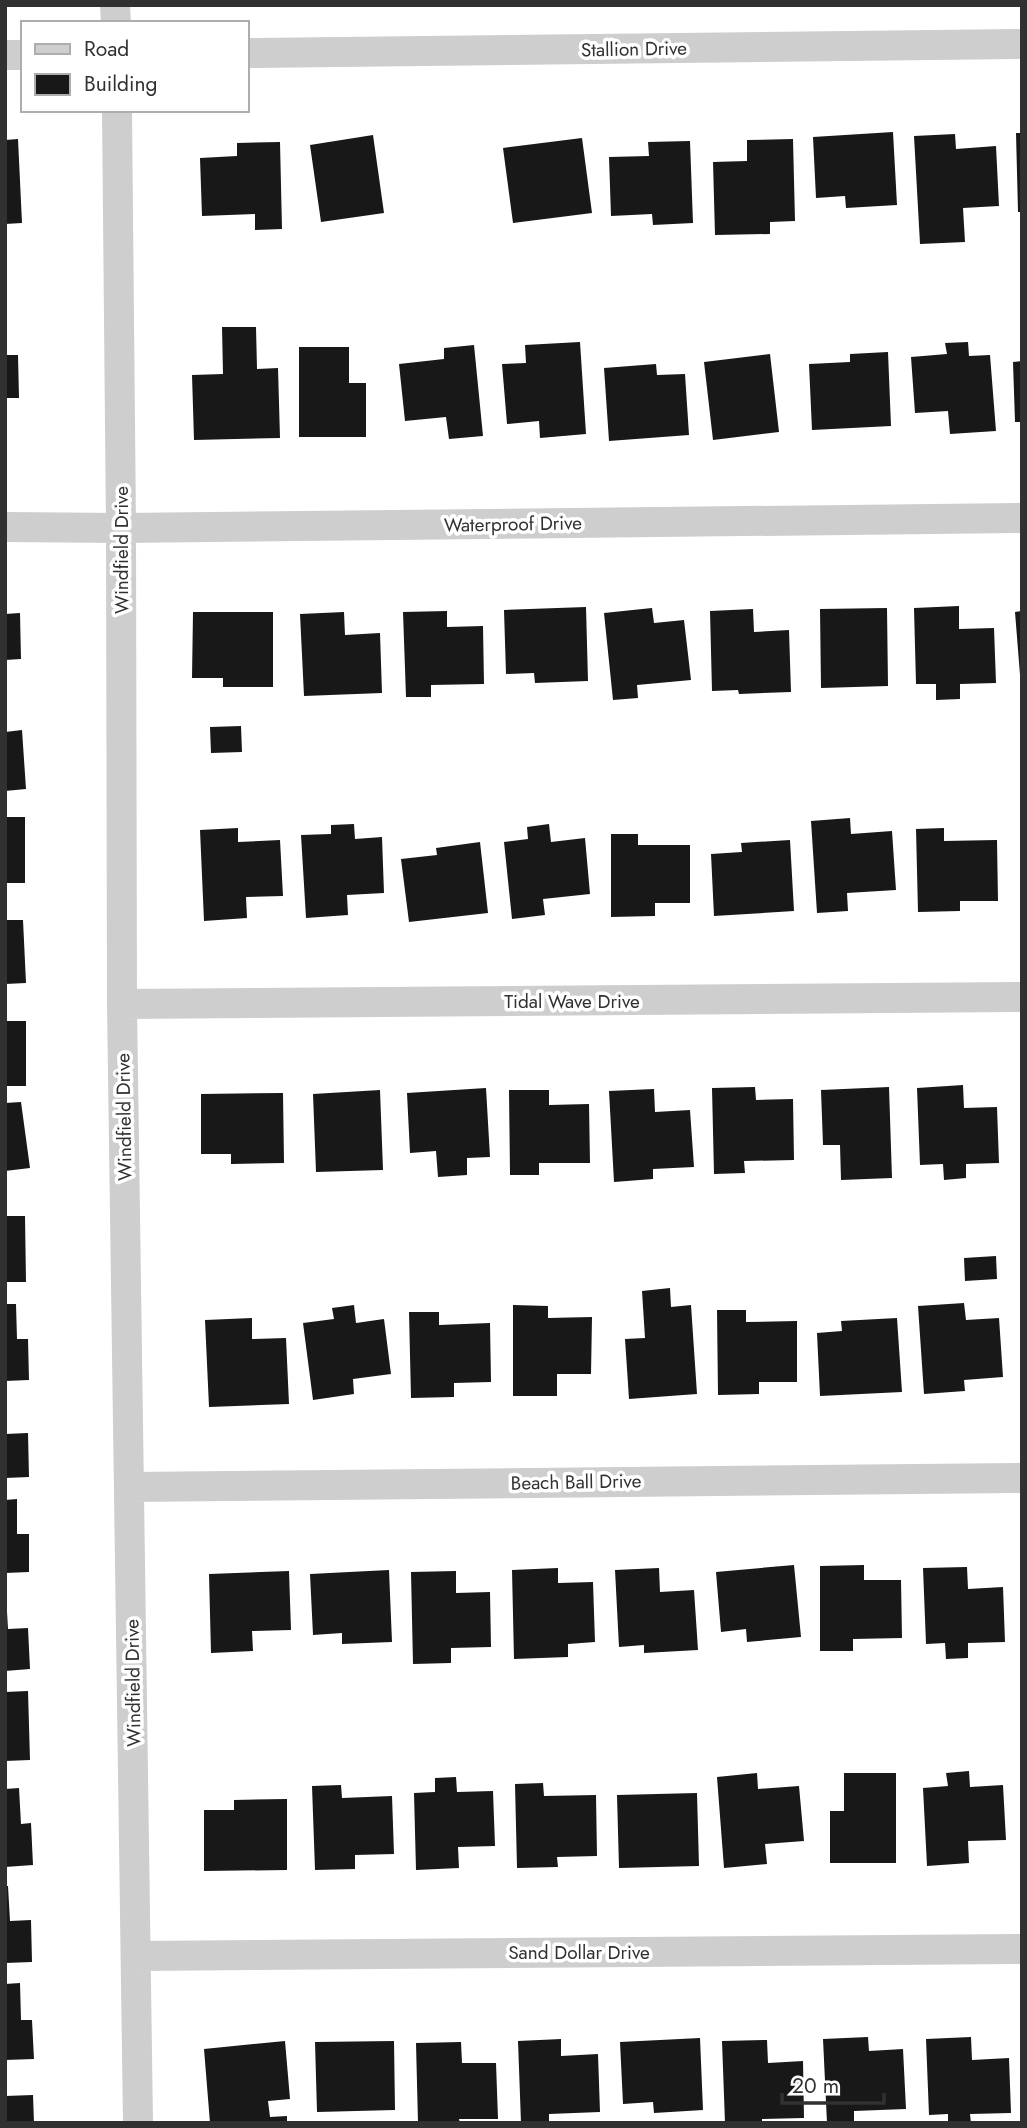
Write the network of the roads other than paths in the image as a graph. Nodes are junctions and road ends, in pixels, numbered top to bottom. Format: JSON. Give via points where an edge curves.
{"nodes":[{"id":1,"x":1022,"y":44,"type":"edge"},
{"id":2,"x":248,"y":53,"type":"edge"},
{"id":3,"x":117,"y":112,"type":"edge"},
{"id":4,"x":1022,"y":518,"type":"edge"},
{"id":5,"x":5,"y":527,"type":"edge"},
{"id":6,"x":121,"y":528,"type":"junction"},
{"id":7,"x":1022,"y":997,"type":"edge"},
{"id":8,"x":122,"y":1004,"type":"junction"},
{"id":9,"x":1022,"y":1478,"type":"edge"},
{"id":10,"x":130,"y":1487,"type":"junction"},
{"id":11,"x":1022,"y":1949,"type":"edge"},
{"id":12,"x":136,"y":1956,"type":"junction"},
{"id":13,"x":138,"y":2123,"type":"edge"}],
"edges":[{"from":1,"to":2,"type":"street","name":"Stallion Drive"},
{"from":3,"to":6,"type":"street","name":"Windfield Drive"},
{"from":4,"to":6,"type":"street","name":"Waterproof Drive"},
{"from":5,"to":6,"type":"street","name":"Waterproof Drive"},
{"from":6,"to":8,"type":"street","name":"Windfield Drive"},
{"from":7,"to":8,"type":"street","name":"Tidal Wave Drive"},
{"from":8,"to":10,"type":"street","name":"Windfield Drive"},
{"from":9,"to":10,"type":"street","name":"Beach Ball Drive"},
{"from":10,"to":12,"type":"street","name":"Windfield Drive"},
{"from":11,"to":12,"type":"street","name":"Sand Dollar Drive"},
{"from":12,"to":13,"type":"street","name":"Windfield Drive"}]}
